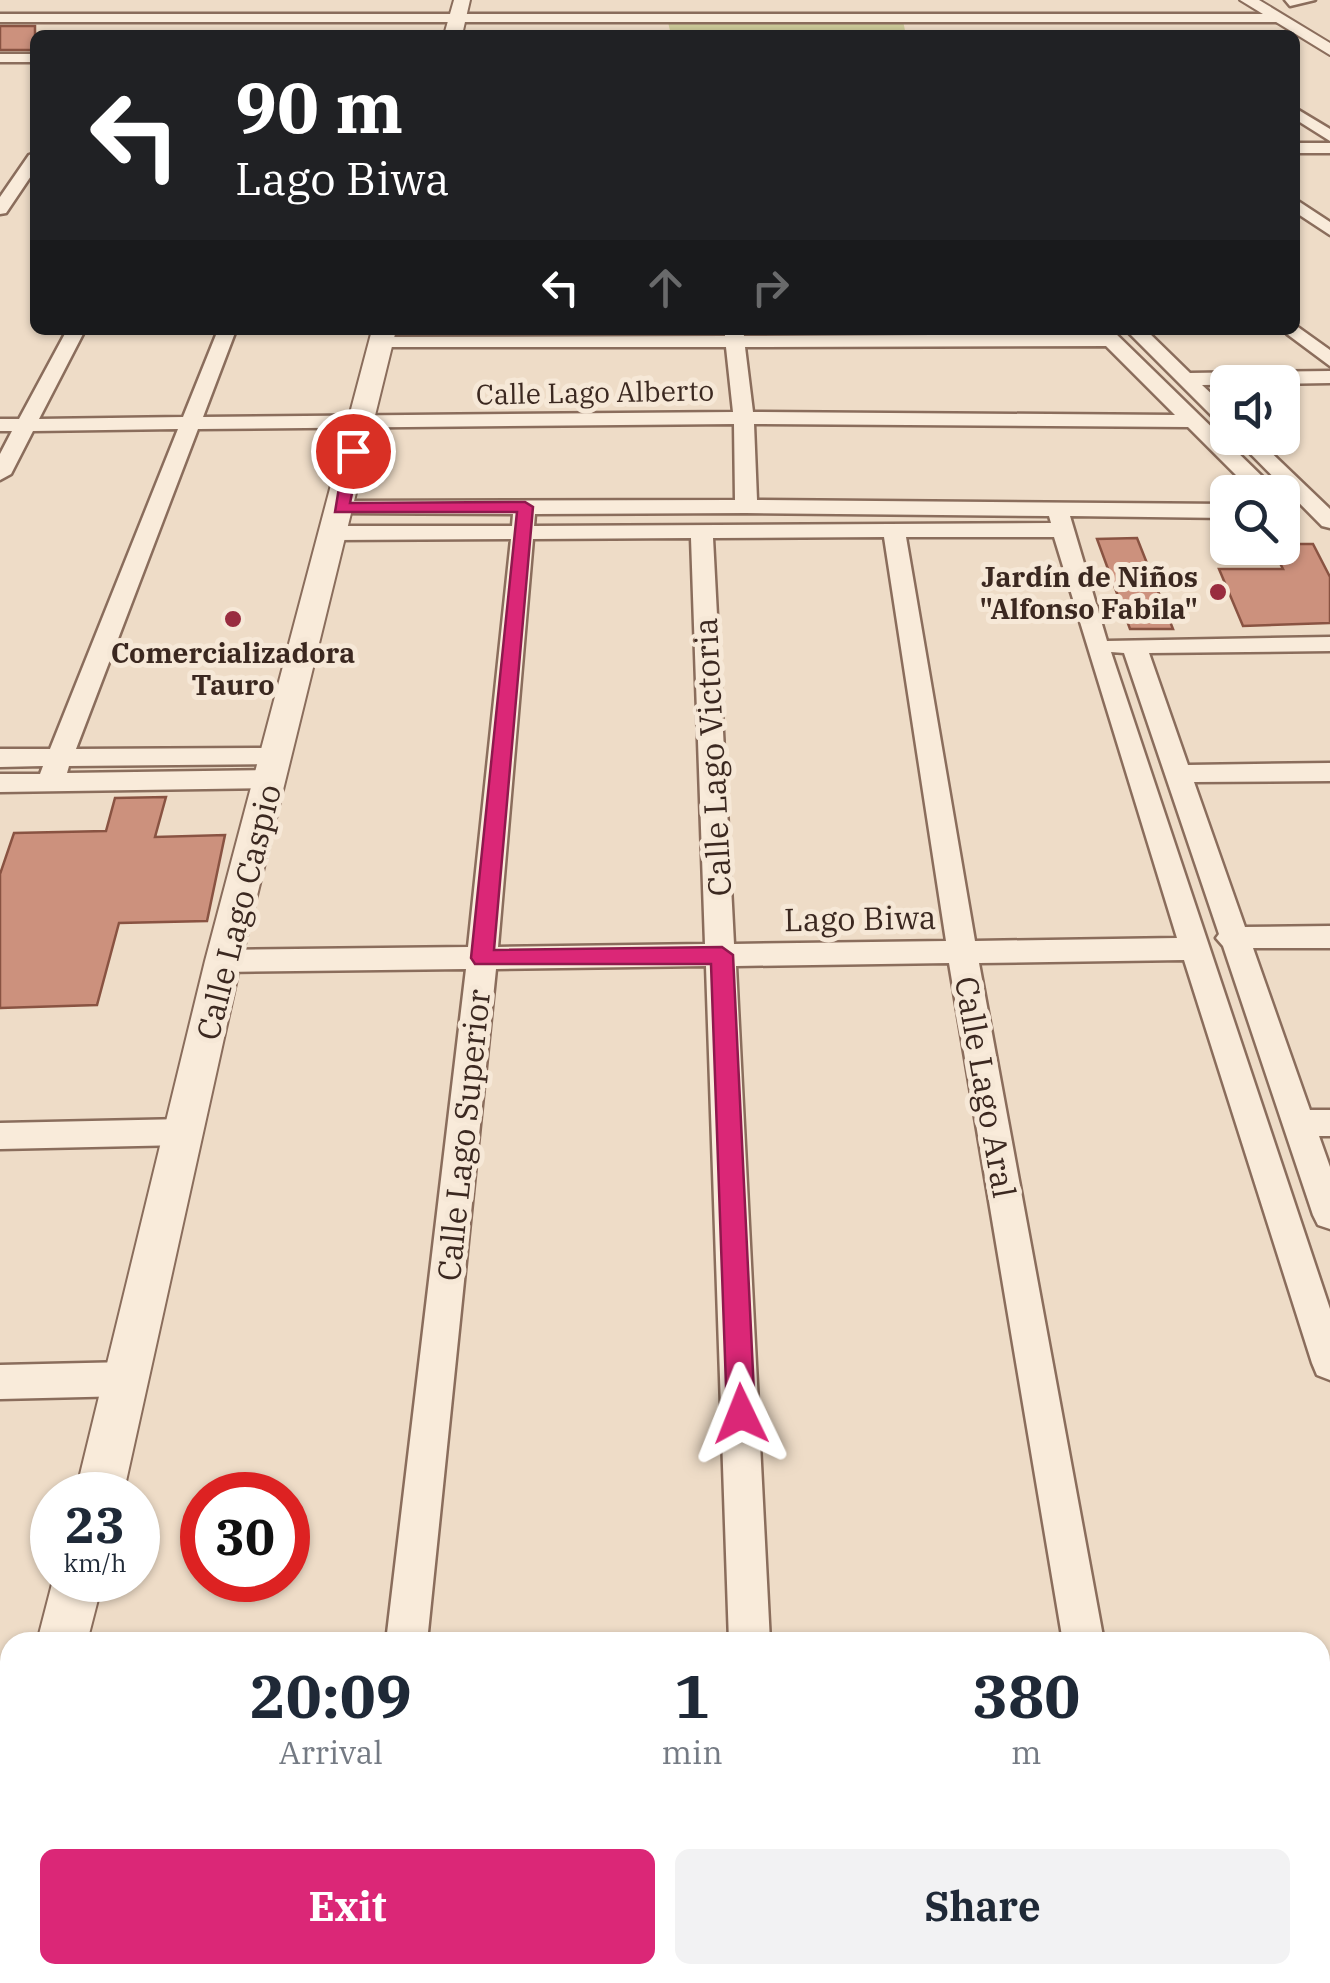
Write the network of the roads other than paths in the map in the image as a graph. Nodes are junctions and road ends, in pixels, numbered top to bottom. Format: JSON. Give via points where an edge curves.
{"nodes":[{"id":1,"x":138,"y":0,"type":"edge"},
{"id":2,"x":248,"y":0,"type":"edge"},
{"id":3,"x":355,"y":0,"type":"edge"},
{"id":4,"x":790,"y":0,"type":"edge"},
{"id":5,"x":1248,"y":0,"type":"edge"},
{"id":6,"x":1308,"y":0,"type":"edge"},
{"id":7,"x":1290,"y":2,"type":"edge"},
{"id":8,"x":460,"y":8,"type":"edge"},
{"id":9,"x":350,"y":16,"type":"junction"},
{"id":10,"x":795,"y":16,"type":"junction"},
{"id":11,"x":128,"y":17,"type":"junction"},
{"id":12,"x":240,"y":17,"type":"junction"},
{"id":13,"x":0,"y":18,"type":"edge"},
{"id":14,"x":1160,"y":18,"type":"junction"},
{"id":15,"x":1278,"y":18,"type":"junction"},
{"id":16,"x":1177,"y":30,"type":"edge"},
{"id":17,"x":1298,"y":30,"type":"edge"},
{"id":18,"x":1300,"y":32,"type":"edge"},
{"id":19,"x":1330,"y":50,"type":"edge"},
{"id":20,"x":0,"y":58,"type":"edge"},
{"id":21,"x":30,"y":58,"type":"edge"},
{"id":22,"x":1300,"y":115,"type":"edge"},
{"id":23,"x":1330,"y":136,"type":"edge"},
{"id":24,"x":1300,"y":148,"type":"edge"},
{"id":25,"x":1330,"y":148,"type":"edge"},
{"id":26,"x":30,"y":166,"type":"edge"},
{"id":27,"x":1330,"y":201,"type":"edge"},
{"id":28,"x":1300,"y":202,"type":"edge"},
{"id":29,"x":1300,"y":206,"type":"edge"},
{"id":30,"x":5,"y":207,"type":"edge"},
{"id":31,"x":1330,"y":230,"type":"edge"},
{"id":32,"x":73,"y":335,"type":"edge"},
{"id":33,"x":225,"y":335,"type":"edge"},
{"id":34,"x":1106,"y":335,"type":"edge"},
{"id":35,"x":1140,"y":335,"type":"edge"},
{"id":36,"x":1300,"y":335,"type":"edge"},
{"id":37,"x":382,"y":336,"type":"edge"},
{"id":38,"x":734,"y":336,"type":"edge"},
{"id":39,"x":1330,"y":360,"type":"edge"},
{"id":40,"x":1330,"y":377,"type":"edge"},
{"id":41,"x":1185,"y":378,"type":"junction"},
{"id":42,"x":1210,"y":402,"type":"edge"},
{"id":43,"x":744,"y":418,"type":"junction"},
{"id":44,"x":1190,"y":421,"type":"junction"},
{"id":45,"x":360,"y":422,"type":"junction"},
{"id":46,"x":0,"y":425,"type":"edge"},
{"id":47,"x":27,"y":425,"type":"junction"},
{"id":48,"x":192,"y":425,"type":"junction"},
{"id":49,"x":1262,"y":455,"type":"edge"},
{"id":50,"x":0,"y":474,"type":"edge"},
{"id":51,"x":1246,"y":475,"type":"edge"},
{"id":52,"x":746,"y":506,"type":"junction"},
{"id":53,"x":1210,"y":512,"type":"edge"},
{"id":54,"x":1300,"y":513,"type":"edge"},
{"id":55,"x":1326,"y":517,"type":"edge"},
{"id":56,"x":1060,"y":518,"type":"junction"},
{"id":57,"x":525,"y":520,"type":"junction"},
{"id":58,"x":338,"y":521,"type":"junction"},
{"id":59,"x":894,"y":530,"type":"junction"},
{"id":60,"x":702,"y":532,"type":"junction"},
{"id":61,"x":1330,"y":644,"type":"edge"},
{"id":62,"x":1097,"y":646,"type":"junction"},
{"id":63,"x":1134,"y":646,"type":"junction"},
{"id":64,"x":0,"y":758,"type":"edge"},
{"id":65,"x":274,"y":768,"type":"junction"},
{"id":66,"x":55,"y":770,"type":"junction"},
{"id":67,"x":1330,"y":772,"type":"edge"},
{"id":68,"x":1178,"y":774,"type":"junction"},
{"id":69,"x":0,"y":783,"type":"edge"},
{"id":70,"x":1330,"y":937,"type":"edge"},
{"id":71,"x":1231,"y":938,"type":"junction"},
{"id":72,"x":1198,"y":949,"type":"junction"},
{"id":73,"x":962,"y":952,"type":"junction"},
{"id":74,"x":722,"y":955,"type":"junction"},
{"id":75,"x":482,"y":958,"type":"junction"},
{"id":76,"x":223,"y":960,"type":"junction"},
{"id":77,"x":1296,"y":1123,"type":"junction"},
{"id":78,"x":1330,"y":1123,"type":"edge"},
{"id":79,"x":184,"y":1132,"type":"junction"},
{"id":80,"x":0,"y":1136,"type":"edge"},
{"id":81,"x":1330,"y":1215,"type":"edge"},
{"id":82,"x":1330,"y":1363,"type":"edge"},
{"id":83,"x":128,"y":1380,"type":"junction"},
{"id":84,"x":0,"y":1382,"type":"edge"},
{"id":85,"x":105,"y":1472,"type":"edge"},
{"id":86,"x":72,"y":1602,"type":"edge"},
{"id":87,"x":65,"y":1632,"type":"edge"},
{"id":88,"x":407,"y":1632,"type":"edge"},
{"id":89,"x":750,"y":1632,"type":"edge"},
{"id":90,"x":1082,"y":1632,"type":"edge"}],
"edges":[{"from":1,"to":11,"type":"street"},
{"from":2,"to":12,"type":"street"},
{"from":3,"to":9,"type":"street"},
{"from":4,"to":10,"type":"street"},
{"from":5,"to":15,"type":"street"},
{"from":6,"to":7,"type":"street"},
{"from":8,"to":9,"type":"street"},
{"from":8,"to":10,"type":"street"},
{"from":9,"to":12,"type":"street"},
{"from":10,"to":14,"type":"street"},
{"from":11,"to":12,"type":"street"},
{"from":11,"to":13,"type":"street"},
{"from":14,"to":15,"type":"street"},
{"from":14,"to":16,"type":"street"},
{"from":15,"to":17,"type":"street"},
{"from":18,"to":19,"type":"street"},
{"from":20,"to":21,"type":"street"},
{"from":22,"to":23,"type":"street"},
{"from":24,"to":25,"type":"street"},
{"from":26,"to":30,"type":"street"},
{"from":27,"to":28,"type":"street"},
{"from":29,"to":31,"type":"street"},
{"from":32,"to":47,"type":"street"},
{"from":33,"to":48,"type":"street"},
{"from":34,"to":38,"type":"street"},
{"from":34,"to":44,"type":"street"},
{"from":35,"to":41,"type":"street"},
{"from":36,"to":39,"type":"street"},
{"from":37,"to":38,"type":"street"},
{"from":37,"to":45,"type":"street","name":"Calle Lago Caspio"},
{"from":38,"to":43,"type":"street"},
{"from":40,"to":41,"type":"street"},
{"from":41,"to":42,"type":"street"},
{"from":43,"to":44,"type":"street","name":"Calle Lago Alberto"},
{"from":43,"to":45,"type":"street","name":"Calle Lago Alberto"},
{"from":43,"to":52,"type":"street"},
{"from":44,"to":51,"type":"street"},
{"from":45,"to":48,"type":"street","name":"Calle Lago Alberto"},
{"from":45,"to":58,"type":"street","name":"Calle Lago Caspio"},
{"from":46,"to":47,"type":"street","name":"Calle Lago Alberto"},
{"from":47,"to":48,"type":"street","name":"Calle Lago Alberto"},
{"from":47,"to":50,"type":"street"},
{"from":48,"to":66,"type":"street"},
{"from":49,"to":55,"type":"street"},
{"from":52,"to":56,"type":"street"},
{"from":52,"to":57,"type":"street"},
{"from":53,"to":56,"type":"street"},
{"from":54,"to":55,"type":"street"},
{"from":56,"to":59,"type":"street"},
{"from":56,"to":62,"type":"street"},
{"from":57,"to":58,"type":"street"},
{"from":57,"to":60,"type":"street"},
{"from":57,"to":75,"type":"street","name":"Calle Lago Superior"},
{"from":58,"to":65,"type":"street","name":"Calle Lago Caspio"},
{"from":59,"to":60,"type":"street"},
{"from":59,"to":73,"type":"street","name":"Calle Lago Aral"},
{"from":60,"to":74,"type":"street","name":"Calle Lago Victoria"},
{"from":61,"to":63,"type":"street"},
{"from":62,"to":63,"type":"street"},
{"from":62,"to":72,"type":"street"},
{"from":63,"to":68,"type":"street"},
{"from":64,"to":66,"type":"street"},
{"from":65,"to":66,"type":"street"},
{"from":65,"to":76,"type":"street","name":"Calle Lago Caspio"},
{"from":66,"to":69,"type":"street"},
{"from":67,"to":68,"type":"street"},
{"from":68,"to":71,"type":"street"},
{"from":70,"to":71,"type":"street"},
{"from":71,"to":77,"type":"street"},
{"from":72,"to":73,"type":"street","name":"Lago Biwa"},
{"from":72,"to":82,"type":"street"},
{"from":73,"to":74,"type":"street","name":"Lago Biwa"},
{"from":73,"to":90,"type":"street","name":"Calle Lago Aral"},
{"from":74,"to":75,"type":"street","name":"Lago Biwa"},
{"from":74,"to":89,"type":"street","name":"Calle Lago Victoria"},
{"from":75,"to":76,"type":"street","name":"Lago Biwa"},
{"from":75,"to":88,"type":"street","name":"Calle Lago Superior"},
{"from":76,"to":79,"type":"street","name":"Calle Lago Caspio"},
{"from":77,"to":78,"type":"street"},
{"from":77,"to":81,"type":"street"},
{"from":79,"to":80,"type":"street"},
{"from":79,"to":83,"type":"street","name":"Calle Lago Caspio"},
{"from":83,"to":84,"type":"street"},
{"from":83,"to":85,"type":"street","name":"Calle Lago Caspio"},
{"from":86,"to":87,"type":"street"}]}
